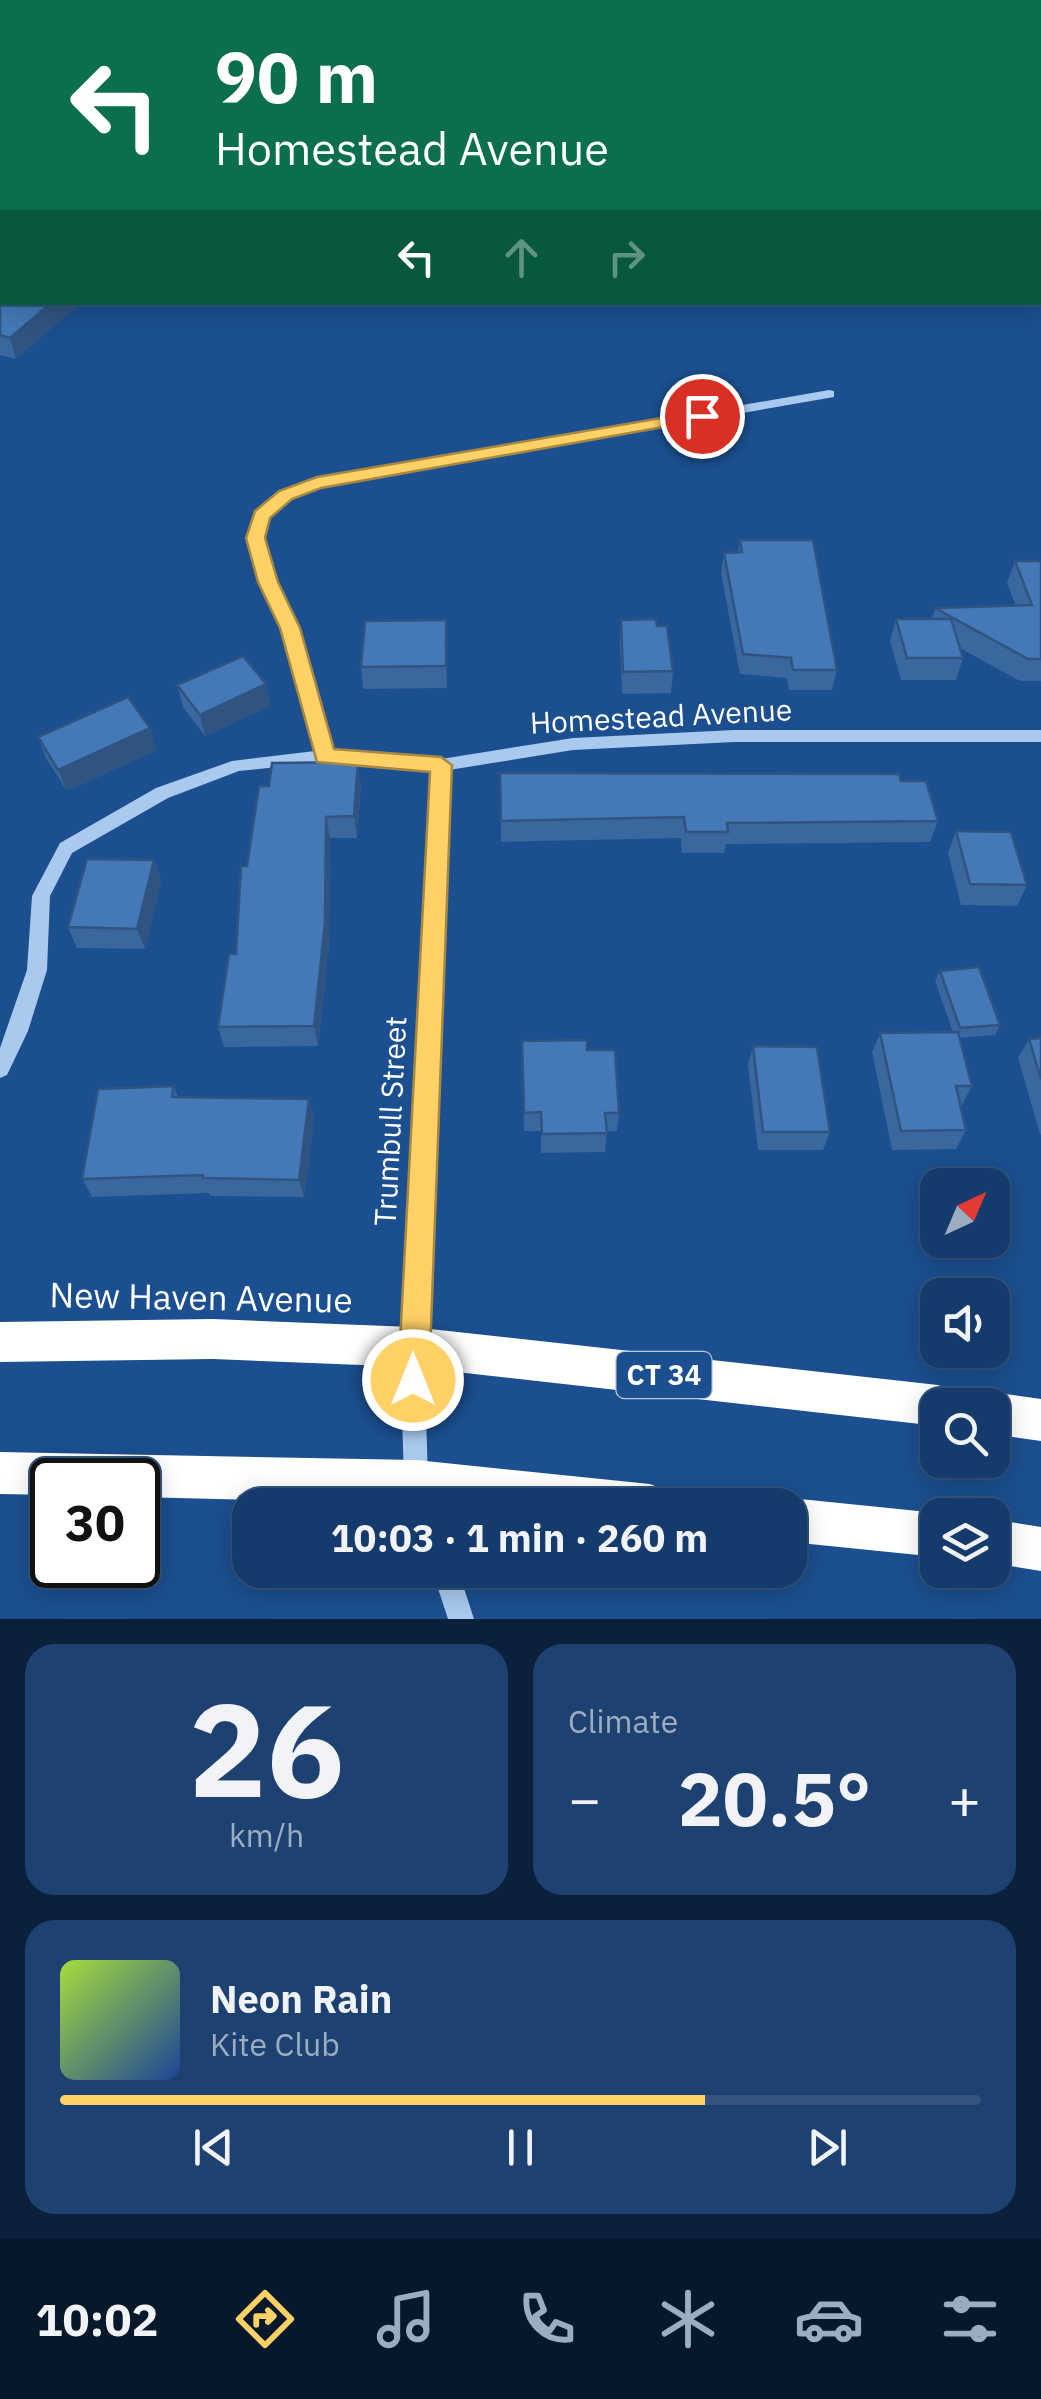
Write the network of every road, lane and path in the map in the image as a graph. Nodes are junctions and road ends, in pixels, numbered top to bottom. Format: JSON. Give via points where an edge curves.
{"nodes":[{"id":1,"x":829,"y":394,"type":"dead end"},
{"id":2,"x":1041,"y":736,"type":"edge"},
{"id":3,"x":325,"y":756,"type":"junction"},
{"id":4,"x":441,"y":765,"type":"junction"},
{"id":5,"x":0,"y":1069,"type":"edge"},
{"id":6,"x":0,"y":1342,"type":"edge"},
{"id":7,"x":412,"y":1347,"type":"junction"},
{"id":8,"x":920,"y":1404,"type":"edge"},
{"id":9,"x":1010,"y":1416,"type":"edge"},
{"id":10,"x":1041,"y":1420,"type":"edge"},
{"id":11,"x":0,"y":1473,"type":"edge"},
{"id":12,"x":315,"y":1488,"type":"edge"},
{"id":13,"x":420,"y":1488,"type":"edge"},
{"id":14,"x":807,"y":1522,"type":"edge"},
{"id":15,"x":920,"y":1533,"type":"edge"},
{"id":16,"x":1010,"y":1543,"type":"edge"},
{"id":17,"x":1041,"y":1549,"type":"edge"},
{"id":18,"x":451,"y":1588,"type":"edge"},
{"id":19,"x":461,"y":1619,"type":"edge"}],
"edges":[{"from":1,"to":3,"type":"street","via":[[317,483],[285,495],[262,515],[255,538],[290,628]]},
{"from":2,"to":4,"type":"street","name":"Homestead Avenue","via":[[734,736],[574,744]]},
{"from":3,"to":4,"type":"street","name":"Homestead Avenue"},
{"from":3,"to":5,"type":"street","name":"Homestead Avenue","via":[[238,765],[162,792],[66,848],[41,896],[37,970]]},
{"from":4,"to":7,"type":"street","name":"Trumbull Street"},
{"from":6,"to":7,"type":"highway","name":"New Haven Avenue","number":"CT 34","via":[[213,1339]]},
{"from":7,"to":8,"type":"highway","name":"New Haven Avenue","number":"CT 34"},
{"from":7,"to":13,"type":"street","name":"Trumbull Street"},
{"from":9,"to":10,"type":"highway"},
{"from":11,"to":12,"type":"highway"},
{"from":14,"to":15,"type":"highway"},
{"from":16,"to":17,"type":"highway"},
{"from":18,"to":19,"type":"street"}]}
